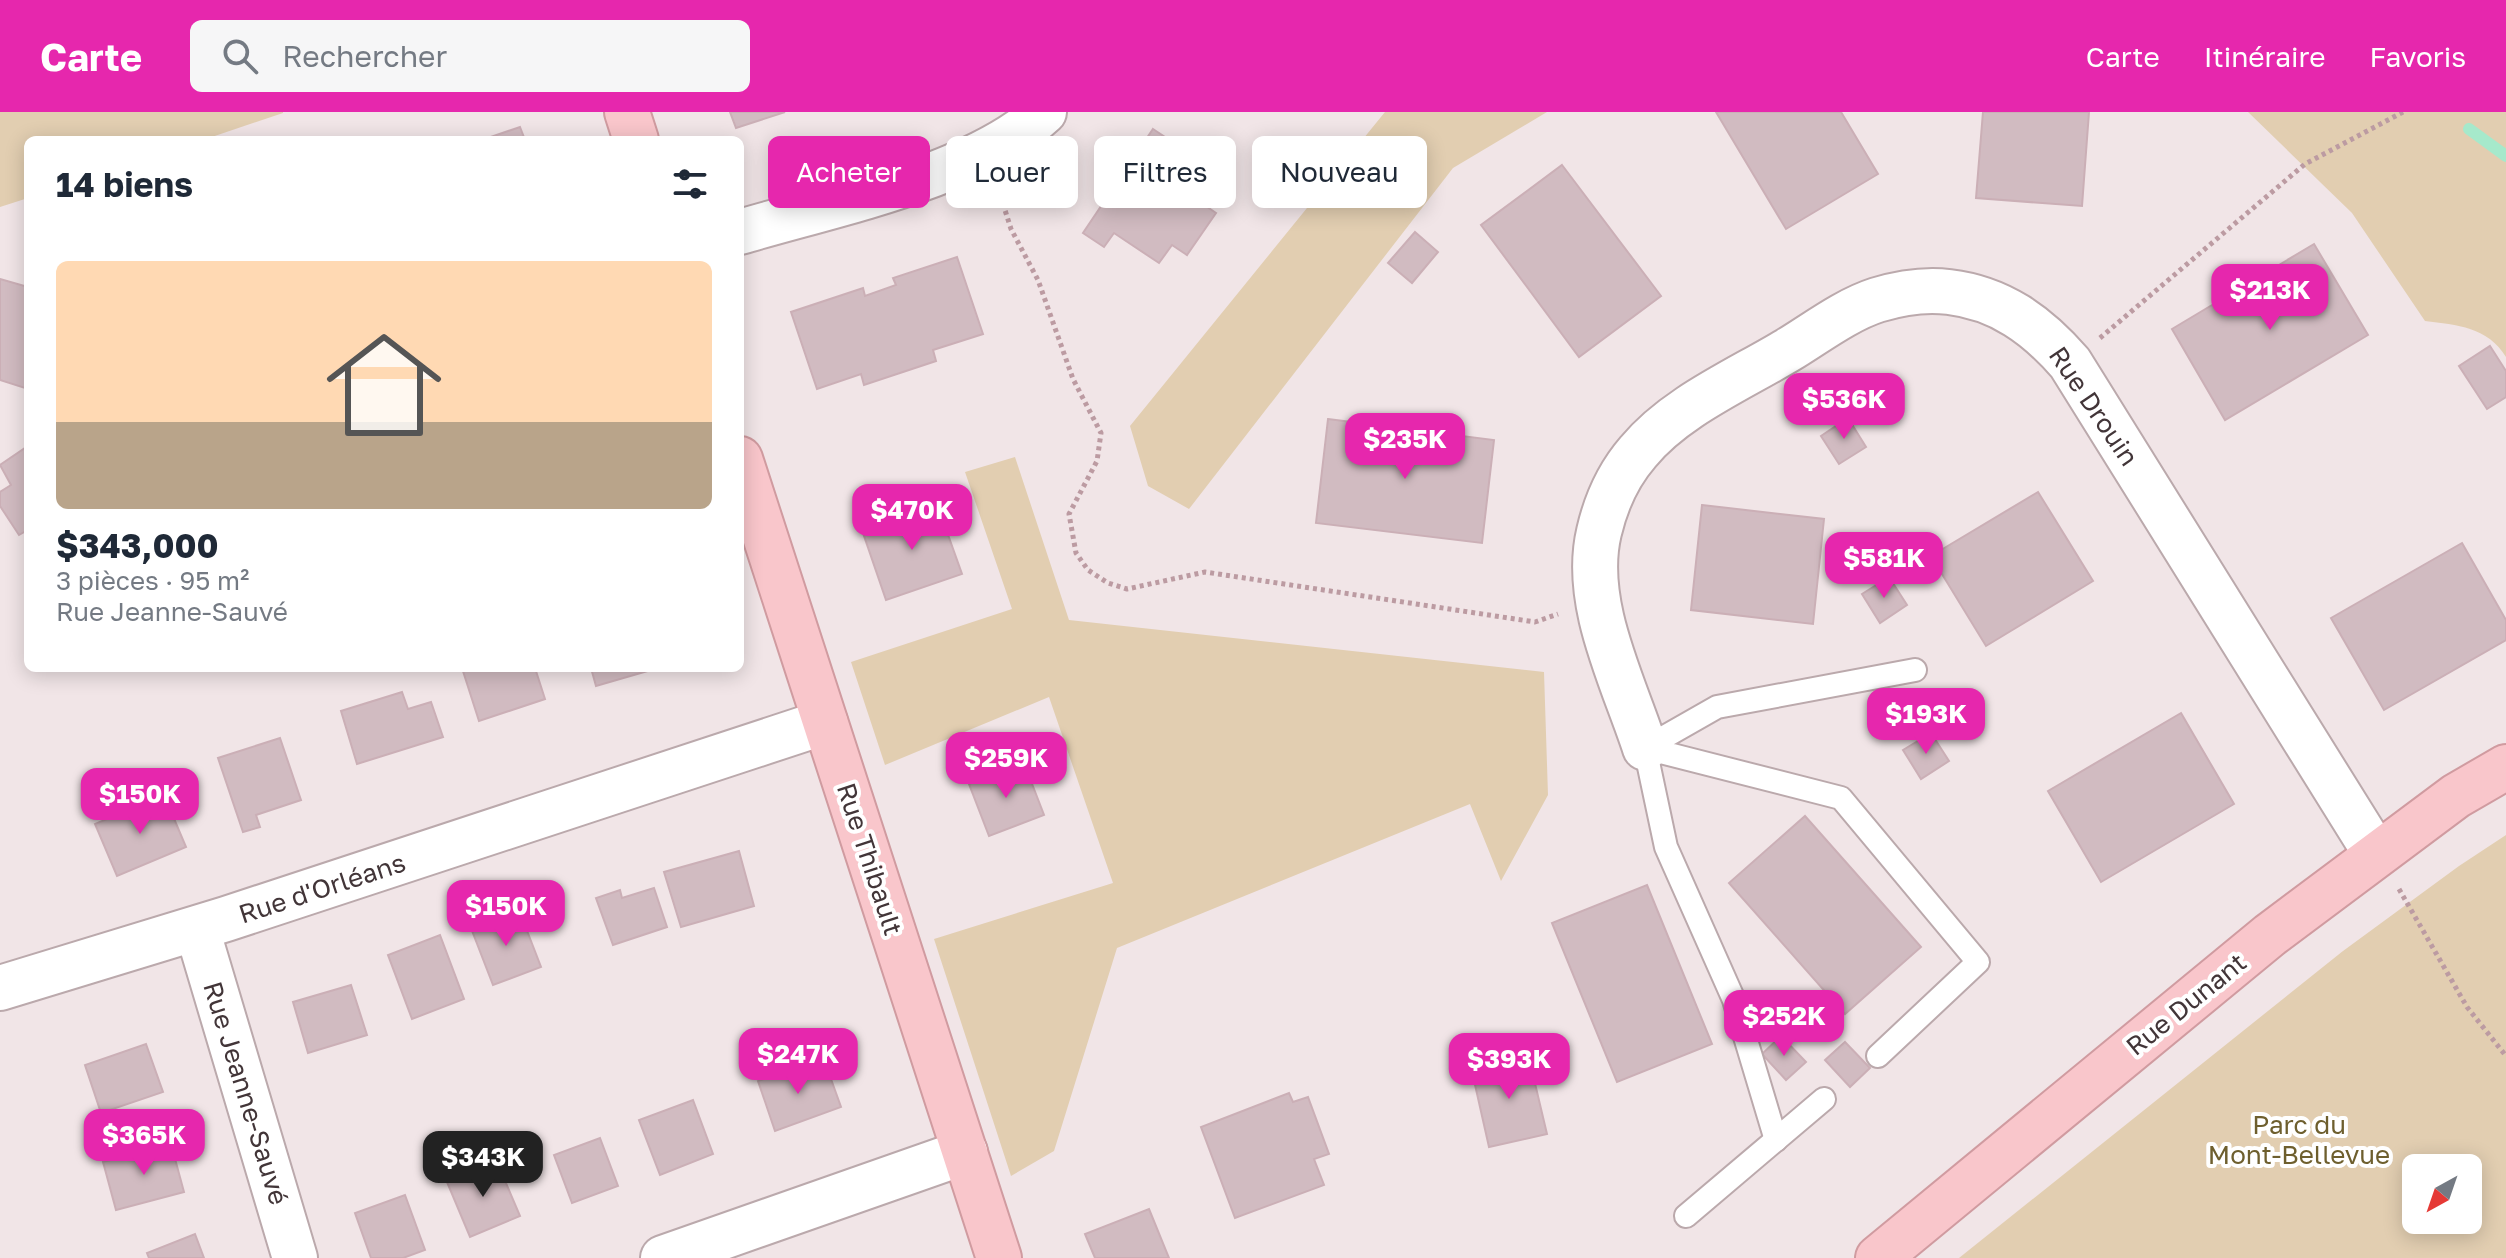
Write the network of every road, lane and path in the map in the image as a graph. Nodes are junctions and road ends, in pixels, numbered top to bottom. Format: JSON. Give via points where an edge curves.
{"nodes":[{"id":1,"x":627,"y":112,"type":"edge"},
{"id":2,"x":1044,"y":112,"type":"edge"},
{"id":3,"x":2403,"y":112,"type":"edge"},
{"id":4,"x":635,"y":136,"type":"edge"},
{"id":5,"x":1011,"y":136,"type":"edge"},
{"id":6,"x":946,"y":170,"type":"edge"},
{"id":7,"x":1004,"y":208,"type":"edge"},
{"id":8,"x":744,"y":231,"type":"edge"},
{"id":9,"x":2070,"y":363,"type":"junction"},
{"id":10,"x":744,"y":471,"type":"edge"},
{"id":11,"x":1598,"y":600,"type":"junction"},
{"id":12,"x":1915,"y":670,"type":"dead end"},
{"id":13,"x":825,"y":722,"type":"junction"},
{"id":14,"x":1645,"y":748,"type":"junction"},
{"id":15,"x":2506,"y":767,"type":"edge"},
{"id":16,"x":2376,"y":854,"type":"junction"},
{"id":17,"x":2400,"y":892,"type":"dead end"},
{"id":18,"x":197,"y":929,"type":"junction"},
{"id":19,"x":0,"y":988,"type":"edge"},
{"id":20,"x":1878,"y":1056,"type":"dead end"},
{"id":21,"x":2506,"y":1056,"type":"edge"},
{"id":22,"x":1824,"y":1099,"type":"dead end"},
{"id":23,"x":1776,"y":1140,"type":"junction"},
{"id":24,"x":965,"y":1152,"type":"junction"},
{"id":25,"x":1686,"y":1216,"type":"dead end"},
{"id":26,"x":295,"y":1258,"type":"edge"},
{"id":27,"x":663,"y":1258,"type":"edge"},
{"id":28,"x":999,"y":1258,"type":"edge"},
{"id":29,"x":1878,"y":1258,"type":"edge"}],
"edges":[{"from":1,"to":4,"type":"street"},
{"from":2,"to":5,"type":"street"},
{"from":3,"to":9,"type":"path","via":[[2305,164]]},
{"from":6,"to":8,"type":"street"},
{"from":7,"to":11,"type":"path","via":[[1038,280],[1073,379],[1101,433],[1097,461],[1069,514],[1076,553],[1088,570],[1127,589],[1205,572],[1535,622]]},
{"from":9,"to":11,"type":"street","name":"Rue Drouin","via":[[2027,321],[1983,299],[1947,291],[1910,292],[1864,306],[1688,410],[1639,451],[1606,506],[1598,537]]},
{"from":9,"to":16,"type":"street","name":"Rue Drouin"},
{"from":10,"to":13,"type":"street","name":"Rue Thibault"},
{"from":11,"to":14,"type":"street","name":"Rue Drouin"},
{"from":12,"to":14,"type":"lane","via":[[1717,707]]},
{"from":13,"to":18,"type":"street","name":"Rue d'Orléans"},
{"from":13,"to":24,"type":"street","name":"Rue Thibault"},
{"from":14,"to":20,"type":"lane","via":[[1841,798],[1978,962]]},
{"from":14,"to":23,"type":"lane","via":[[1666,847],[1734,1000]]},
{"from":15,"to":16,"type":"street","name":"Rue Dunant"},
{"from":16,"to":29,"type":"street","name":"Rue Dunant"},
{"from":17,"to":21,"type":"path","via":[[2467,1007]]},
{"from":18,"to":19,"type":"street","name":"Rue d'Orléans"},
{"from":18,"to":26,"type":"street","name":"Rue Jeanne-Sauvé"},
{"from":22,"to":23,"type":"lane"},
{"from":23,"to":25,"type":"lane"},
{"from":24,"to":27,"type":"street"},
{"from":24,"to":28,"type":"street","name":"Rue Thibault"}]}
